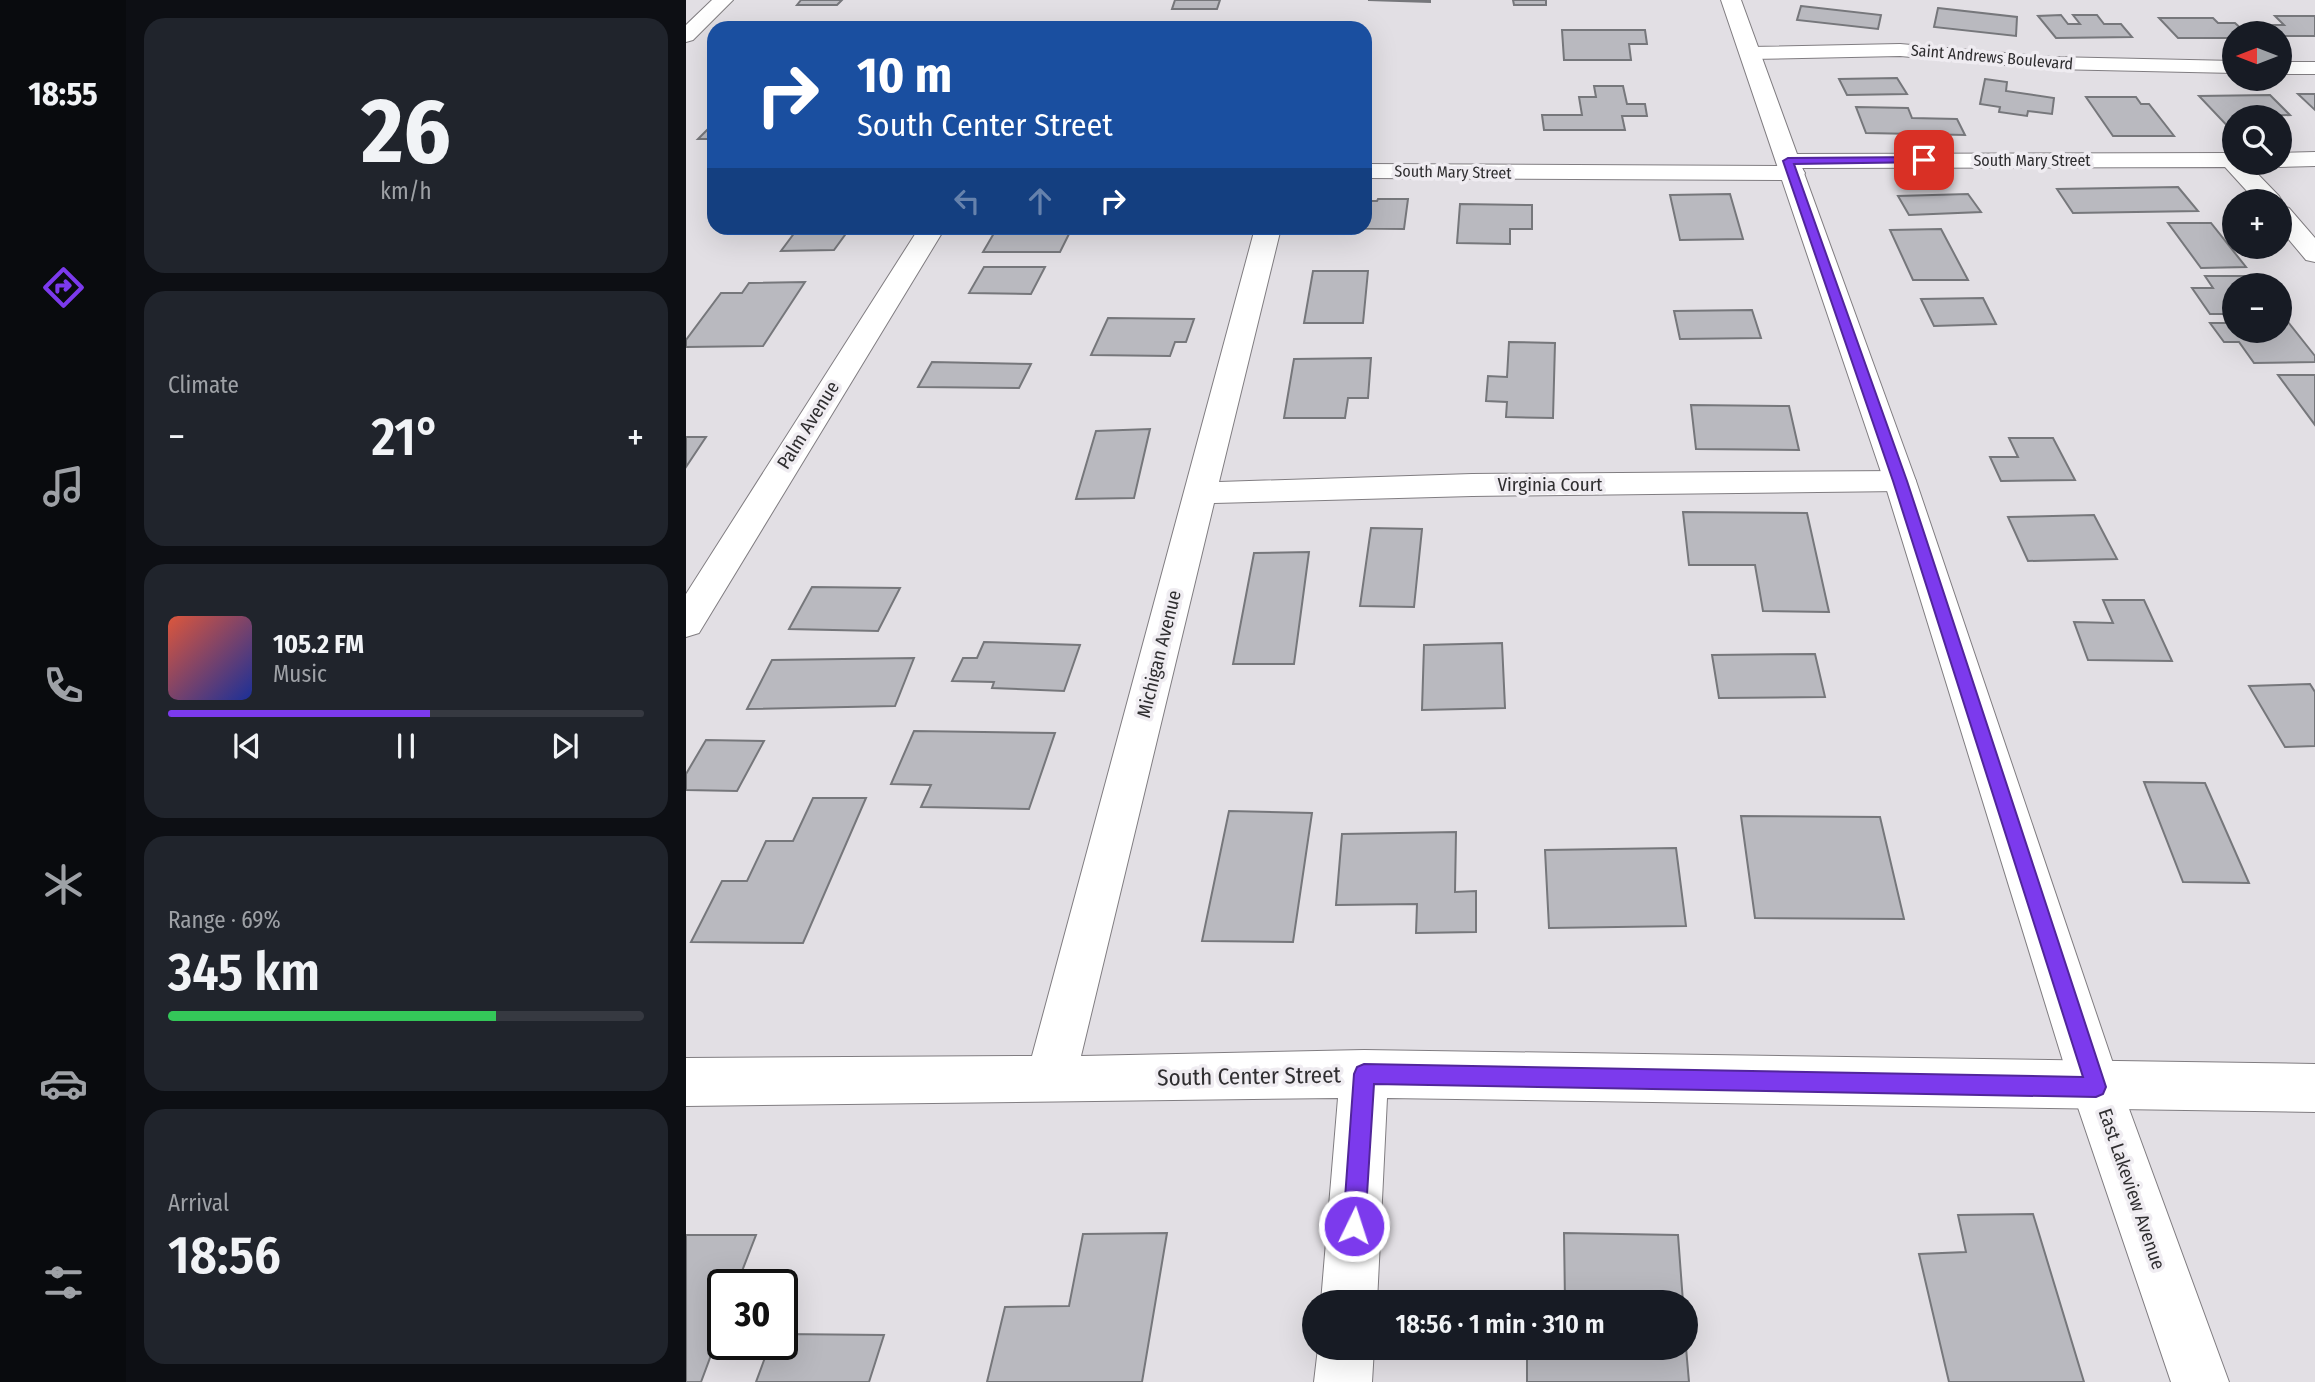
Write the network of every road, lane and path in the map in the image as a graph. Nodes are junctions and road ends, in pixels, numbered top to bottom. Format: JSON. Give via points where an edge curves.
{"nodes":[{"id":1,"x":723,"y":0,"type":"edge"},
{"id":2,"x":1731,"y":0,"type":"edge"},
{"id":3,"x":686,"y":36,"type":"edge"},
{"id":4,"x":1750,"y":53,"type":"junction"},
{"id":5,"x":2222,"y":67,"type":"edge"},
{"id":6,"x":2292,"y":68,"type":"edge"},
{"id":7,"x":2315,"y":68,"type":"edge"},
{"id":8,"x":2315,"y":159,"type":"edge"},
{"id":9,"x":2222,"y":160,"type":"edge"},
{"id":10,"x":2292,"y":160,"type":"edge"},
{"id":11,"x":1790,"y":167,"type":"junction"},
{"id":12,"x":1372,"y":172,"type":"edge"},
{"id":13,"x":2247,"y":175,"type":"edge"},
{"id":14,"x":2259,"y":189,"type":"edge"},
{"id":15,"x":2292,"y":228,"type":"edge"},
{"id":16,"x":928,"y":235,"type":"edge"},
{"id":17,"x":1266,"y":235,"type":"edge"},
{"id":18,"x":2315,"y":254,"type":"edge"},
{"id":19,"x":1900,"y":481,"type":"junction"},
{"id":20,"x":1200,"y":493,"type":"junction"},
{"id":21,"x":686,"y":624,"type":"edge"},
{"id":22,"x":1364,"y":1074,"type":"junction"},
{"id":23,"x":1050,"y":1080,"type":"junction"},
{"id":24,"x":686,"y":1082,"type":"edge"},
{"id":25,"x":2096,"y":1087,"type":"junction"},
{"id":26,"x":2315,"y":1088,"type":"edge"},
{"id":27,"x":1350,"y":1290,"type":"edge"},
{"id":28,"x":1345,"y":1360,"type":"edge"},
{"id":29,"x":1343,"y":1382,"type":"edge"},
{"id":30,"x":2200,"y":1382,"type":"edge"}],
"edges":[{"from":1,"to":3,"type":"street"},
{"from":2,"to":4,"type":"street","name":"East Lakeview Avenue"},
{"from":4,"to":5,"type":"street","name":"Saint Andrews Boulevard","via":[[1912,50],[2064,64]]},
{"from":4,"to":11,"type":"street","name":"East Lakeview Avenue"},
{"from":6,"to":7,"type":"street"},
{"from":8,"to":10,"type":"street"},
{"from":9,"to":11,"type":"street","name":"South Mary Street"},
{"from":11,"to":12,"type":"street","name":"South Mary Street"},
{"from":11,"to":19,"type":"street","name":"East Lakeview Avenue"},
{"from":13,"to":14,"type":"street"},
{"from":15,"to":18,"type":"street"},
{"from":16,"to":21,"type":"street","name":"Palm Avenue"},
{"from":17,"to":20,"type":"street","name":"Michigan Avenue"},
{"from":19,"to":20,"type":"street","name":"Virginia Court"},
{"from":19,"to":25,"type":"street","name":"East Lakeview Avenue"},
{"from":20,"to":23,"type":"street","name":"Michigan Avenue"},
{"from":22,"to":23,"type":"street","name":"South Center Street"},
{"from":22,"to":25,"type":"street","name":"South Center Street"},
{"from":22,"to":27,"type":"street"},
{"from":23,"to":24,"type":"street","name":"South Center Street"},
{"from":25,"to":26,"type":"street","name":"South Center Street"},
{"from":25,"to":30,"type":"street","name":"East Lakeview Avenue"},
{"from":28,"to":29,"type":"street"}]}
